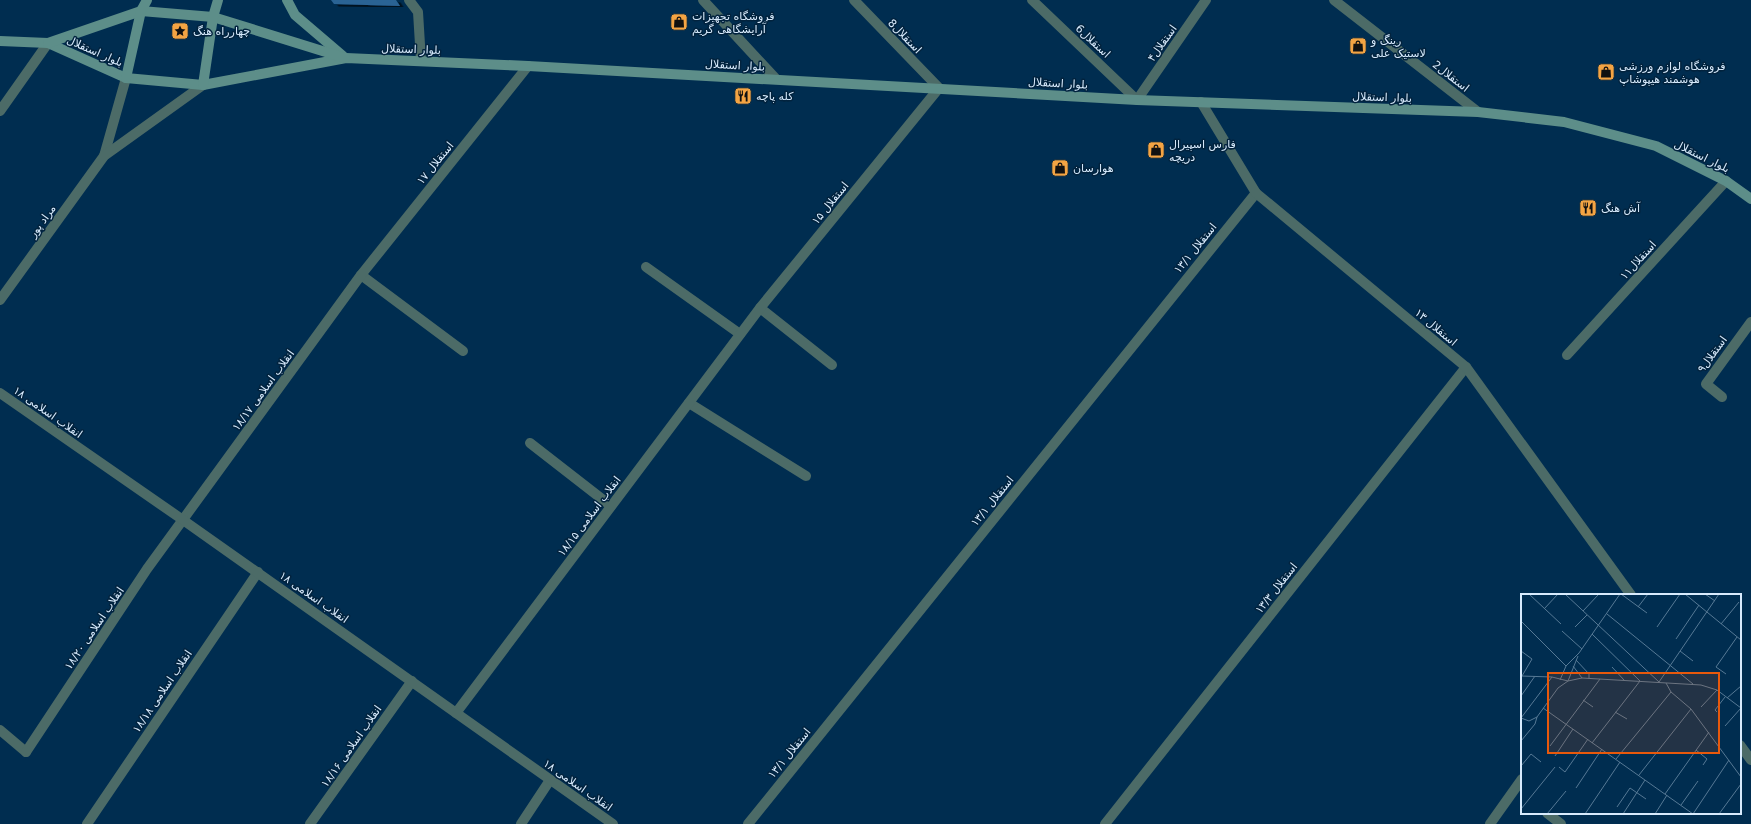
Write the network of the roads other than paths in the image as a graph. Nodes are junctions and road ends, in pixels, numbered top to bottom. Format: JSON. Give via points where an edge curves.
{"nodes":[{"id":1,"x":147,"y":0,"type":"edge"},
{"id":2,"x":218,"y":0,"type":"edge"},
{"id":3,"x":287,"y":0,"type":"edge"},
{"id":4,"x":409,"y":0,"type":"edge"},
{"id":5,"x":702,"y":0,"type":"edge"},
{"id":6,"x":854,"y":0,"type":"edge"},
{"id":7,"x":1032,"y":0,"type":"edge"},
{"id":8,"x":1206,"y":0,"type":"edge"},
{"id":9,"x":1334,"y":0,"type":"edge"},
{"id":10,"x":141,"y":11,"type":"junction"},
{"id":11,"x":213,"y":17,"type":"junction"},
{"id":12,"x":0,"y":41,"type":"edge"},
{"id":13,"x":48,"y":44,"type":"junction"},
{"id":14,"x":346,"y":58,"type":"junction"},
{"id":15,"x":421,"y":61,"type":"junction"},
{"id":16,"x":528,"y":66,"type":"junction"},
{"id":17,"x":126,"y":78,"type":"junction"},
{"id":18,"x":776,"y":79,"type":"junction"},
{"id":19,"x":203,"y":85,"type":"junction"},
{"id":20,"x":939,"y":88,"type":"junction"},
{"id":21,"x":1137,"y":100,"type":"junction"},
{"id":22,"x":1201,"y":102,"type":"junction"},
{"id":23,"x":0,"y":111,"type":"edge"},
{"id":24,"x":1478,"y":112,"type":"junction"},
{"id":25,"x":104,"y":156,"type":"junction"},
{"id":26,"x":1726,"y":181,"type":"junction"},
{"id":27,"x":1256,"y":193,"type":"junction"},
{"id":28,"x":1751,"y":199,"type":"edge"},
{"id":29,"x":646,"y":267,"type":"dead end"},
{"id":30,"x":361,"y":275,"type":"junction"},
{"id":31,"x":0,"y":300,"type":"edge"},
{"id":32,"x":760,"y":308,"type":"junction"},
{"id":33,"x":1751,"y":322,"type":"edge"},
{"id":34,"x":740,"y":334,"type":"junction"},
{"id":35,"x":463,"y":352,"type":"dead end"},
{"id":36,"x":1567,"y":355,"type":"dead end"},
{"id":37,"x":832,"y":365,"type":"dead end"},
{"id":38,"x":1466,"y":367,"type":"junction"},
{"id":39,"x":0,"y":392,"type":"edge"},
{"id":40,"x":1722,"y":397,"type":"dead end"},
{"id":41,"x":689,"y":403,"type":"junction"},
{"id":42,"x":530,"y":443,"type":"dead end"},
{"id":43,"x":806,"y":476,"type":"dead end"},
{"id":44,"x":611,"y":506,"type":"junction"},
{"id":45,"x":183,"y":520,"type":"junction"},
{"id":46,"x":258,"y":572,"type":"junction"},
{"id":47,"x":1630,"y":594,"type":"edge"},
{"id":48,"x":412,"y":681,"type":"junction"},
{"id":49,"x":456,"y":713,"type":"junction"},
{"id":50,"x":0,"y":730,"type":"edge"},
{"id":51,"x":1741,"y":746,"type":"edge"},
{"id":52,"x":1751,"y":760,"type":"edge"},
{"id":53,"x":550,"y":780,"type":"junction"},
{"id":54,"x":1519,"y":792,"type":"edge"},
{"id":55,"x":1548,"y":814,"type":"edge"},
{"id":56,"x":87,"y":824,"type":"edge"},
{"id":57,"x":310,"y":824,"type":"edge"},
{"id":58,"x":521,"y":824,"type":"edge"},
{"id":59,"x":613,"y":824,"type":"edge"},
{"id":60,"x":748,"y":824,"type":"edge"},
{"id":61,"x":1105,"y":824,"type":"edge"},
{"id":62,"x":1490,"y":824,"type":"edge"},
{"id":63,"x":1561,"y":824,"type":"edge"}],
"edges":[{"from":1,"to":10,"type":"main road"},
{"from":2,"to":11,"type":"main road"},
{"from":3,"to":14,"type":"main road","via":[[295,15]]},
{"from":4,"to":15,"type":"street","via":[[418,12]]},
{"from":5,"to":18,"type":"street"},
{"from":6,"to":20,"type":"street","name":"استقلال8"},
{"from":7,"to":21,"type":"street","name":"استقلال6"},
{"from":8,"to":21,"type":"street","name":"استقلال۴"},
{"from":9,"to":24,"type":"street","name":"2استقلال"},
{"from":10,"to":11,"type":"main road","name":"بلوار استقلال"},
{"from":10,"to":13,"type":"main road","name":"بلوار استقلال"},
{"from":10,"to":17,"type":"main road"},
{"from":11,"to":14,"type":"main road","name":"بلوار استقلال"},
{"from":11,"to":19,"type":"main road"},
{"from":12,"to":13,"type":"main road","name":"بلوار استقلال"},
{"from":13,"to":17,"type":"main road","name":"بلوار استقلال"},
{"from":13,"to":23,"type":"street"},
{"from":14,"to":15,"type":"main road","name":"بلوار استقلال"},
{"from":14,"to":19,"type":"main road","name":"بلوار استقلال"},
{"from":15,"to":16,"type":"main road","name":"بلوار استقلال"},
{"from":16,"to":18,"type":"main road","name":"بلوار استقلال"},
{"from":16,"to":30,"type":"street","name":"۱۷ استقلال"},
{"from":17,"to":19,"type":"main road","name":"بلوار استقلال"},
{"from":17,"to":25,"type":"street","name":"مراد پور"},
{"from":18,"to":20,"type":"main road","name":"بلوار استقلال"},
{"from":19,"to":25,"type":"street","name":"مراد پور"},
{"from":20,"to":21,"type":"main road","name":"بلوار استقلال"},
{"from":20,"to":32,"type":"street","name":"۱۵ استقلال"},
{"from":21,"to":22,"type":"main road","name":"بلوار استقلال"},
{"from":22,"to":24,"type":"main road","name":"بلوار استقلال"},
{"from":22,"to":27,"type":"street","name":"۱۳ استقلال"},
{"from":24,"to":26,"type":"main road","name":"بلوار استقلال","via":[[1564,122],[1656,146]]},
{"from":25,"to":31,"type":"street","name":"مراد پور"},
{"from":26,"to":28,"type":"main road","name":"بلوار استقلال"},
{"from":26,"to":36,"type":"street","name":"استقلال۱۱"},
{"from":27,"to":38,"type":"street","name":"۱۳ استقلال"},
{"from":27,"to":60,"type":"street","name":"۱۳/۱ استقلال"},
{"from":29,"to":34,"type":"street"},
{"from":30,"to":35,"type":"street"},
{"from":30,"to":45,"type":"street","name":"۱۸/۱۷ انقلاب اسلامی"},
{"from":32,"to":34,"type":"street","name":"۱۵ استقلال"},
{"from":32,"to":37,"type":"street"},
{"from":33,"to":40,"type":"street","name":"استقلال۹","via":[[1706,384]]},
{"from":34,"to":41,"type":"street","name":"۱۸/۱۵ انقلاب اسلامی"},
{"from":38,"to":47,"type":"street","name":"۱۳ استقلال"},
{"from":38,"to":61,"type":"street","name":"۱۳/۳ استقلال"},
{"from":39,"to":45,"type":"street","name":"۱۸ انقلاب اسلامی"},
{"from":41,"to":43,"type":"street"},
{"from":41,"to":44,"type":"street","name":"۱۸/۱۵ انقلاب اسلامی"},
{"from":42,"to":44,"type":"street"},
{"from":44,"to":49,"type":"street","name":"۱۸/۱۵ انقلاب اسلامی"},
{"from":45,"to":46,"type":"street","name":"۱۸ انقلاب اسلامی"},
{"from":45,"to":50,"type":"street","name":"۱۸/۲۰ انقلاب اسلامی","via":[[147,569],[26,752]]},
{"from":46,"to":48,"type":"street","name":"۱۸ انقلاب اسلامی"},
{"from":46,"to":56,"type":"street","name":"۱۸/۱۸ انقلاب اسلامی"},
{"from":48,"to":49,"type":"street","name":"۱۸ انقلاب اسلامی"},
{"from":48,"to":57,"type":"street","name":"۱۸/۱۶ انقلاب اسلامی"},
{"from":49,"to":53,"type":"street","name":"۱۸ انقلاب اسلامی"},
{"from":51,"to":52,"type":"street"},
{"from":53,"to":58,"type":"street"},
{"from":53,"to":59,"type":"street","name":"۱۸ انقلاب اسلامی"},
{"from":54,"to":62,"type":"street"},
{"from":55,"to":63,"type":"street"}]}
